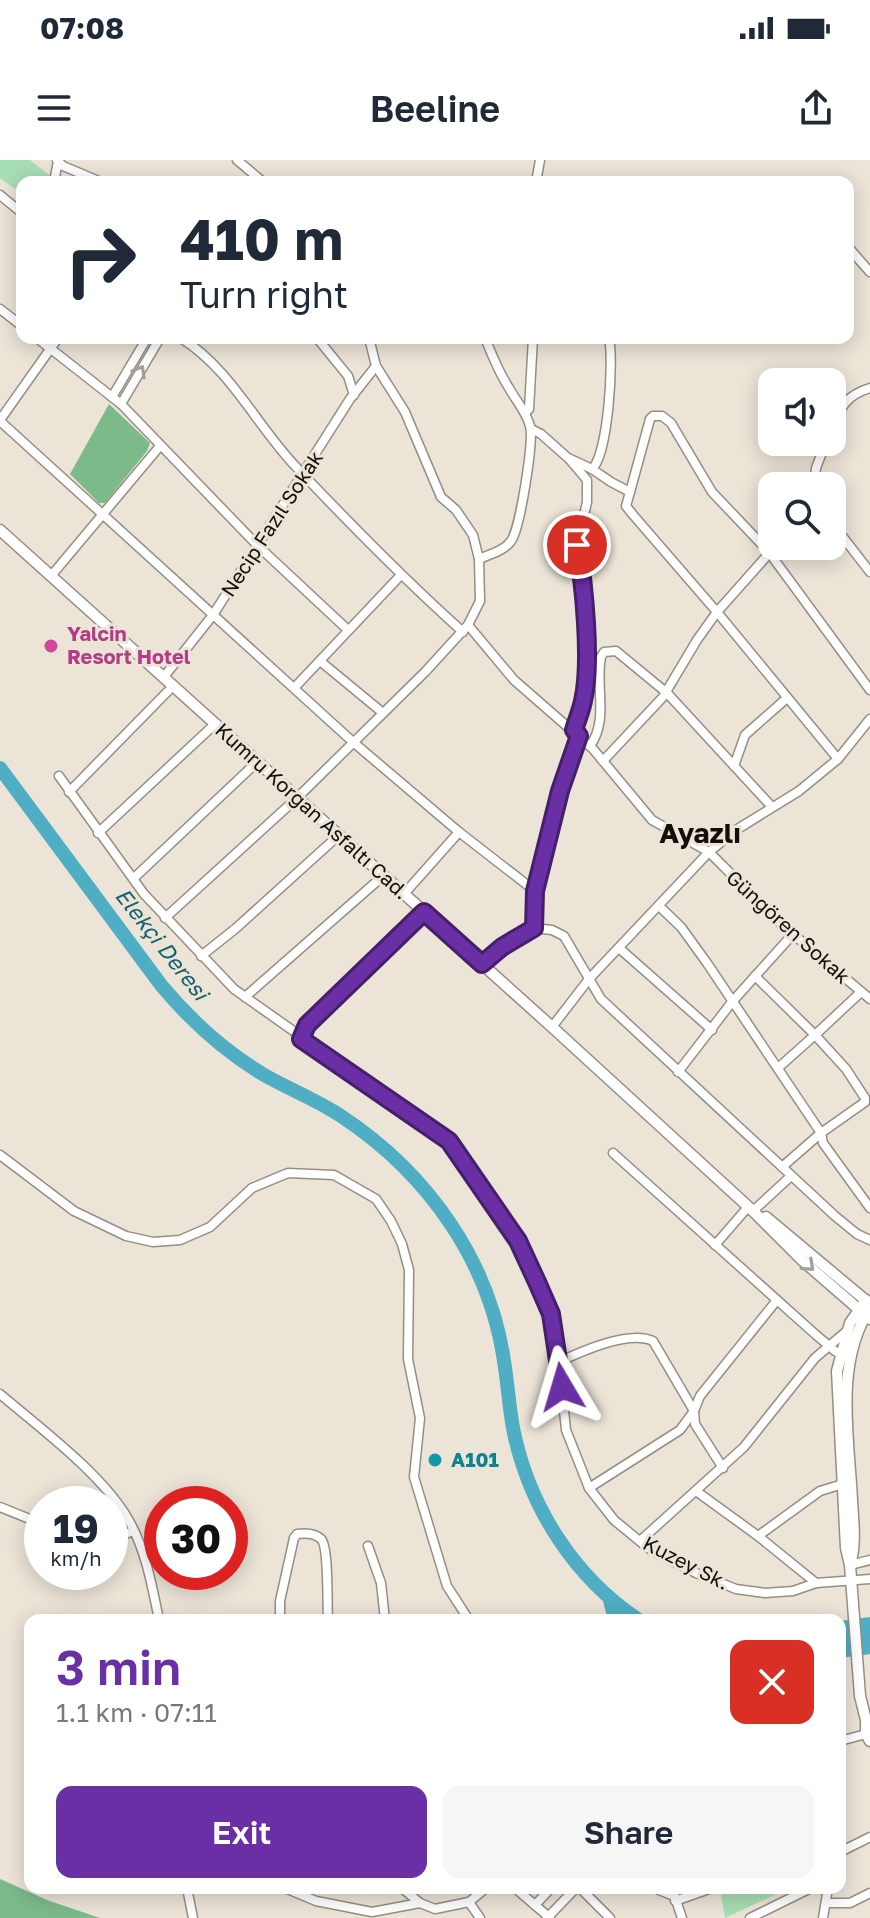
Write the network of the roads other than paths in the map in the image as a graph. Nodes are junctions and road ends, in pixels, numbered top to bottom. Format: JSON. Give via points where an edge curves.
{"nodes":[{"id":1,"x":237,"y":160,"type":"edge"},
{"id":2,"x":58,"y":161,"type":"edge"},
{"id":3,"x":89,"y":176,"type":"edge"},
{"id":4,"x":256,"y":176,"type":"edge"},
{"id":5,"x":0,"y":195,"type":"edge"},
{"id":6,"x":16,"y":208,"type":"edge"},
{"id":7,"x":854,"y":254,"type":"edge"},
{"id":8,"x":870,"y":272,"type":"edge"},
{"id":9,"x":0,"y":309,"type":"edge"},
{"id":10,"x":16,"y":321,"type":"edge"},
{"id":11,"x":45,"y":344,"type":"edge"},
{"id":12,"x":53,"y":344,"type":"edge"},
{"id":13,"x":143,"y":344,"type":"edge"},
{"id":14,"x":156,"y":344,"type":"edge"},
{"id":15,"x":191,"y":344,"type":"edge"},
{"id":16,"x":322,"y":344,"type":"edge"},
{"id":17,"x":370,"y":344,"type":"edge"},
{"id":18,"x":488,"y":344,"type":"edge"},
{"id":19,"x":533,"y":344,"type":"edge"},
{"id":20,"x":609,"y":344,"type":"edge"},
{"id":21,"x":50,"y":348,"type":"junction"},
{"id":22,"x":376,"y":366,"type":"junction"},
{"id":23,"x":870,"y":388,"type":"edge"},
{"id":24,"x":354,"y":395,"type":"junction"},
{"id":25,"x":112,"y":397,"type":"junction"},
{"id":26,"x":846,"y":400,"type":"edge"},
{"id":27,"x":121,"y":404,"type":"junction"},
{"id":28,"x":525,"y":413,"type":"junction"},
{"id":29,"x":0,"y":420,"type":"edge"},
{"id":30,"x":531,"y":429,"type":"junction"},
{"id":31,"x":160,"y":446,"type":"junction"},
{"id":32,"x":568,"y":458,"type":"junction"},
{"id":33,"x":592,"y":469,"type":"junction"},
{"id":34,"x":304,"y":475,"type":"junction"},
{"id":35,"x":630,"y":492,"type":"junction"},
{"id":36,"x":102,"y":516,"type":"junction"},
{"id":37,"x":0,"y":530,"type":"edge"},
{"id":38,"x":758,"y":536,"type":"edge"},
{"id":39,"x":846,"y":541,"type":"edge"},
{"id":40,"x":258,"y":546,"type":"junction"},
{"id":41,"x":479,"y":559,"type":"junction"},
{"id":42,"x":763,"y":560,"type":"edge"},
{"id":43,"x":778,"y":560,"type":"edge"},
{"id":44,"x":870,"y":572,"type":"edge"},
{"id":45,"x":51,"y":576,"type":"junction"},
{"id":46,"x":400,"y":576,"type":"junction"},
{"id":47,"x":717,"y":612,"type":"junction"},
{"id":48,"x":213,"y":615,"type":"junction"},
{"id":49,"x":465,"y":628,"type":"junction"},
{"id":50,"x":348,"y":630,"type":"junction"},
{"id":51,"x":320,"y":661,"type":"junction"},
{"id":52,"x":163,"y":678,"type":"junction"},
{"id":53,"x":172,"y":687,"type":"junction"},
{"id":54,"x":295,"y":687,"type":"junction"},
{"id":55,"x":870,"y":690,"type":"edge"},
{"id":56,"x":667,"y":693,"type":"junction"},
{"id":57,"x":787,"y":698,"type":"junction"},
{"id":58,"x":383,"y":713,"type":"junction"},
{"id":59,"x":870,"y":719,"type":"edge"},
{"id":60,"x":215,"y":724,"type":"junction"},
{"id":61,"x":576,"y":733,"type":"junction"},
{"id":62,"x":353,"y":742,"type":"junction"},
{"id":63,"x":590,"y":746,"type":"junction"},
{"id":64,"x":838,"y":759,"type":"junction"},
{"id":65,"x":603,"y":761,"type":"junction"},
{"id":66,"x":257,"y":762,"type":"junction"},
{"id":67,"x":734,"y":766,"type":"junction"},
{"id":68,"x":59,"y":776,"type":"dead end"},
{"id":69,"x":69,"y":792,"type":"junction"},
{"id":70,"x":297,"y":798,"type":"junction"},
{"id":71,"x":772,"y":807,"type":"junction"},
{"id":72,"x":459,"y":832,"type":"junction"},
{"id":73,"x":98,"y":833,"type":"junction"},
{"id":74,"x":339,"y":835,"type":"junction"},
{"id":75,"x":709,"y":852,"type":"junction"},
{"id":76,"x":383,"y":876,"type":"junction"},
{"id":77,"x":134,"y":878,"type":"junction"},
{"id":78,"x":535,"y":891,"type":"junction"},
{"id":79,"x":404,"y":894,"type":"junction"},
{"id":80,"x":659,"y":906,"type":"junction"},
{"id":81,"x":424,"y":912,"type":"junction"},
{"id":82,"x":165,"y":918,"type":"junction"},
{"id":83,"x":534,"y":928,"type":"junction"},
{"id":84,"x":793,"y":934,"type":"junction"},
{"id":85,"x":619,"y":948,"type":"junction"},
{"id":86,"x":201,"y":956,"type":"junction"},
{"id":87,"x":482,"y":964,"type":"junction"},
{"id":88,"x":755,"y":976,"type":"junction"},
{"id":89,"x":589,"y":979,"type":"junction"},
{"id":90,"x":861,"y":992,"type":"junction"},
{"id":91,"x":245,"y":997,"type":"junction"},
{"id":92,"x":870,"y":999,"type":"edge"},
{"id":93,"x":732,"y":1002,"type":"junction"},
{"id":94,"x":552,"y":1027,"type":"junction"},
{"id":95,"x":712,"y":1030,"type":"junction"},
{"id":96,"x":815,"y":1035,"type":"junction"},
{"id":97,"x":301,"y":1039,"type":"junction"},
{"id":98,"x":778,"y":1068,"type":"junction"},
{"id":99,"x":678,"y":1072,"type":"junction"},
{"id":100,"x":821,"y":1133,"type":"junction"},
{"id":101,"x":613,"y":1153,"type":"dead end"},
{"id":102,"x":0,"y":1155,"type":"edge"},
{"id":103,"x":782,"y":1167,"type":"junction"},
{"id":104,"x":791,"y":1176,"type":"junction"},
{"id":105,"x":870,"y":1208,"type":"edge"},
{"id":106,"x":751,"y":1209,"type":"junction"},
{"id":107,"x":870,"y":1240,"type":"edge"},
{"id":108,"x":715,"y":1245,"type":"junction"},
{"id":109,"x":777,"y":1300,"type":"junction"},
{"id":110,"x":867,"y":1309,"type":"edge"},
{"id":111,"x":848,"y":1330,"type":"junction"},
{"id":112,"x":829,"y":1346,"type":"junction"},
{"id":113,"x":845,"y":1355,"type":"junction"},
{"id":114,"x":559,"y":1362,"type":"junction"},
{"id":115,"x":0,"y":1394,"type":"edge"},
{"id":116,"x":694,"y":1411,"type":"junction"},
{"id":117,"x":723,"y":1468,"type":"junction"},
{"id":118,"x":847,"y":1483,"type":"junction"},
{"id":119,"x":589,"y":1488,"type":"junction"},
{"id":120,"x":696,"y":1491,"type":"junction"},
{"id":121,"x":0,"y":1507,"type":"edge"},
{"id":122,"x":24,"y":1517,"type":"edge"},
{"id":123,"x":849,"y":1525,"type":"junction"},
{"id":124,"x":134,"y":1531,"type":"junction"},
{"id":125,"x":128,"y":1533,"type":"edge"},
{"id":126,"x":758,"y":1536,"type":"junction"},
{"id":127,"x":641,"y":1540,"type":"junction"},
{"id":128,"x":368,"y":1546,"type":"dead end"},
{"id":129,"x":870,"y":1560,"type":"edge"},
{"id":130,"x":850,"y":1565,"type":"junction"},
{"id":131,"x":870,"y":1579,"type":"edge"},
{"id":132,"x":816,"y":1583,"type":"junction"},
{"id":133,"x":852,"y":1584,"type":"junction"},
{"id":134,"x":158,"y":1614,"type":"edge"},
{"id":135,"x":280,"y":1614,"type":"edge"},
{"id":136,"x":327,"y":1614,"type":"edge"},
{"id":137,"x":384,"y":1614,"type":"edge"},
{"id":138,"x":465,"y":1614,"type":"edge"},
{"id":139,"x":868,"y":1719,"type":"edge"},
{"id":140,"x":868,"y":1737,"type":"edge"},
{"id":141,"x":846,"y":1740,"type":"edge"},
{"id":142,"x":870,"y":1837,"type":"edge"},
{"id":143,"x":846,"y":1849,"type":"edge"},
{"id":144,"x":870,"y":1893,"type":"edge"},
{"id":145,"x":188,"y":1894,"type":"edge"},
{"id":146,"x":299,"y":1894,"type":"edge"},
{"id":147,"x":409,"y":1894,"type":"edge"},
{"id":148,"x":479,"y":1894,"type":"edge"},
{"id":149,"x":523,"y":1894,"type":"edge"},
{"id":150,"x":545,"y":1894,"type":"edge"},
{"id":151,"x":572,"y":1894,"type":"edge"},
{"id":152,"x":584,"y":1894,"type":"edge"},
{"id":153,"x":800,"y":1894,"type":"edge"},
{"id":154,"x":827,"y":1894,"type":"edge"},
{"id":155,"x":674,"y":1895,"type":"edge"},
{"id":156,"x":469,"y":1902,"type":"junction"},
{"id":157,"x":420,"y":1903,"type":"junction"},
{"id":158,"x":826,"y":1903,"type":"junction"},
{"id":159,"x":535,"y":1905,"type":"junction"},
{"id":160,"x":436,"y":1913,"type":"edge"},
{"id":161,"x":765,"y":1914,"type":"edge"},
{"id":162,"x":372,"y":1915,"type":"edge"},
{"id":163,"x":193,"y":1918,"type":"edge"},
{"id":164,"x":480,"y":1918,"type":"edge"},
{"id":165,"x":549,"y":1918,"type":"edge"},
{"id":166,"x":610,"y":1918,"type":"edge"},
{"id":167,"x":682,"y":1918,"type":"edge"},
{"id":168,"x":750,"y":1918,"type":"edge"},
{"id":169,"x":823,"y":1918,"type":"edge"}],
"edges":[{"from":1,"to":4,"type":"street"},
{"from":2,"to":3,"type":"street"},
{"from":5,"to":6,"type":"street"},
{"from":7,"to":8,"type":"street"},
{"from":9,"to":10,"type":"street"},
{"from":11,"to":21,"type":"street"},
{"from":12,"to":21,"type":"street"},
{"from":13,"to":25,"type":"street"},
{"from":27,"to":14,"type":"street","one_way":true},
{"from":15,"to":34,"type":"street","name":"Güngören Sokak","via":[[219,368]]},
{"from":16,"to":24,"type":"street","via":[[348,376]]},
{"from":17,"to":22,"type":"street"},
{"from":18,"to":28,"type":"street"},
{"from":19,"to":28,"type":"street"},
{"from":20,"to":33,"type":"street","via":[[612,388],[601,451]]},
{"from":21,"to":25,"type":"street"},
{"from":21,"to":29,"type":"street"},
{"from":22,"to":24,"type":"street","name":"Necip Fazıl Sokak"},
{"from":22,"to":41,"type":"street","via":[[405,412],[441,497],[473,535]]},
{"from":23,"to":26,"type":"street"},
{"from":24,"to":34,"type":"street","name":"Necip Fazıl Sokak"},
{"from":25,"to":27,"type":"street"},
{"from":27,"to":31,"type":"street"},
{"from":28,"to":30,"type":"street"},
{"from":29,"to":36,"type":"street"},
{"from":30,"to":32,"type":"street"},
{"from":30,"to":41,"type":"street","via":[[515,535],[503,549]]},
{"from":31,"to":36,"type":"street"},
{"from":31,"to":40,"type":"street"},
{"from":32,"to":33,"type":"street"},
{"from":32,"to":61,"type":"street","via":[[587,480],[577,545],[587,668]]},
{"from":33,"to":35,"type":"street"},
{"from":34,"to":40,"type":"street","name":"Necip Fazıl Sokak"},
{"from":34,"to":46,"type":"street","name":"Güngören Sokak"},
{"from":35,"to":38,"type":"street","via":[[650,419],[662,416],[712,492]]},
{"from":35,"to":47,"type":"street","via":[[626,506]]},
{"from":36,"to":45,"type":"street"},
{"from":36,"to":48,"type":"street"},
{"from":37,"to":45,"type":"main road","name":"Kumru Korgan Asfaltı Cad."},
{"from":39,"to":44,"type":"street"},
{"from":40,"to":48,"type":"street","name":"Necip Fazıl Sokak"},
{"from":40,"to":50,"type":"street"},
{"from":41,"to":49,"type":"street","via":[[480,601]]},
{"from":42,"to":47,"type":"street"},
{"from":43,"to":55,"type":"street"},
{"from":45,"to":52,"type":"main road","name":"Kumru Korgan Asfaltı Cad."},
{"from":46,"to":49,"type":"street","name":"Güngören Sokak"},
{"from":46,"to":50,"type":"street"},
{"from":47,"to":56,"type":"street"},
{"from":47,"to":57,"type":"street"},
{"from":48,"to":52,"type":"street","name":"Necip Fazıl Sokak"},
{"from":48,"to":54,"type":"street"},
{"from":49,"to":58,"type":"street"},
{"from":49,"to":61,"type":"street","name":"Güngören Sokak","via":[[514,680]]},
{"from":50,"to":51,"type":"street"},
{"from":51,"to":54,"type":"street"},
{"from":51,"to":58,"type":"street"},
{"from":52,"to":53,"type":"main road","name":"Kumru Korgan Asfaltı Cad."},
{"from":53,"to":60,"type":"main road","name":"Kumru Korgan Asfaltı Cad."},
{"from":53,"to":69,"type":"street"},
{"from":54,"to":62,"type":"street"},
{"from":56,"to":63,"type":"street","via":[[616,651],[604,652],[601,712]]},
{"from":56,"to":65,"type":"street"},
{"from":56,"to":67,"type":"street"},
{"from":57,"to":64,"type":"street"},
{"from":57,"to":67,"type":"street","via":[[745,735]]},
{"from":58,"to":62,"type":"street"},
{"from":59,"to":64,"type":"street"},
{"from":60,"to":66,"type":"main road","name":"Kumru Korgan Asfaltı Cad."},
{"from":60,"to":73,"type":"street"},
{"from":61,"to":63,"type":"street","name":"Güngören Sokak"},
{"from":61,"to":78,"type":"street"},
{"from":62,"to":70,"type":"street"},
{"from":62,"to":72,"type":"street"},
{"from":63,"to":65,"type":"street","name":"Güngören Sokak"},
{"from":64,"to":71,"type":"street"},
{"from":65,"to":75,"type":"street","name":"Güngören Sokak","via":[[652,820]]},
{"from":66,"to":70,"type":"main road","name":"Kumru Korgan Asfaltı Cad."},
{"from":66,"to":77,"type":"street"},
{"from":67,"to":71,"type":"street"},
{"from":68,"to":69,"type":"street","name":"Kuzey Sk."},
{"from":69,"to":73,"type":"street","name":"Kuzey Sk."},
{"from":70,"to":74,"type":"main road","name":"Kumru Korgan Asfaltı Cad."},
{"from":70,"to":82,"type":"street"},
{"from":71,"to":75,"type":"street"},
{"from":72,"to":78,"type":"street"},
{"from":72,"to":79,"type":"street"},
{"from":73,"to":77,"type":"street","name":"Kuzey Sk."},
{"from":74,"to":76,"type":"main road","name":"Kumru Korgan Asfaltı Cad."},
{"from":74,"to":86,"type":"street"},
{"from":75,"to":80,"type":"street"},
{"from":75,"to":84,"type":"street","name":"Güngören Sokak"},
{"from":76,"to":79,"type":"main road","name":"Kumru Korgan Asfaltı Cad."},
{"from":76,"to":91,"type":"street"},
{"from":77,"to":82,"type":"street","name":"Kuzey Sk."},
{"from":78,"to":83,"type":"street"},
{"from":79,"to":81,"type":"main road","name":"Kumru Korgan Asfaltı Cad."},
{"from":80,"to":85,"type":"street"},
{"from":80,"to":93,"type":"street","via":[[681,927]]},
{"from":81,"to":87,"type":"main road","name":"Kumru Korgan Asfaltı Cad."},
{"from":81,"to":97,"type":"street","via":[[307,1025]]},
{"from":82,"to":86,"type":"street","name":"Kuzey Sk."},
{"from":83,"to":87,"type":"street"},
{"from":83,"to":89,"type":"street","via":[[564,936]]},
{"from":84,"to":88,"type":"street"},
{"from":84,"to":90,"type":"street","name":"Güngören Sokak"},
{"from":85,"to":89,"type":"street"},
{"from":85,"to":95,"type":"street"},
{"from":86,"to":91,"type":"street","name":"Kuzey Sk."},
{"from":87,"to":94,"type":"main road","name":"Kumru Korgan Asfaltı Cad."},
{"from":88,"to":93,"type":"street"},
{"from":88,"to":96,"type":"street"},
{"from":89,"to":94,"type":"street"},
{"from":89,"to":99,"type":"street","via":[[601,999]]},
{"from":90,"to":92,"type":"street","name":"Güngören Sokak"},
{"from":90,"to":96,"type":"street"},
{"from":91,"to":97,"type":"street","name":"Kuzey Sk."},
{"from":93,"to":95,"type":"street"},
{"from":93,"to":98,"type":"street"},
{"from":94,"to":106,"type":"main road","name":"Kumru Korgan Asfaltı Cad."},
{"from":95,"to":99,"type":"street"},
{"from":96,"to":98,"type":"street"},
{"from":96,"to":100,"type":"street","via":[[865,1098]]},
{"from":97,"to":114,"type":"street","name":"Kuzey Sk.","via":[[449,1141],[518,1241],[551,1314]]},
{"from":98,"to":100,"type":"street"},
{"from":99,"to":103,"type":"street"},
{"from":100,"to":103,"type":"street"},
{"from":100,"to":105,"type":"street"},
{"from":101,"to":108,"type":"street"},
{"from":102,"to":138,"type":"street","via":[[74,1211],[126,1236],[153,1242],[180,1240],[210,1227],[252,1188],[288,1173],[334,1175],[376,1199],[402,1244],[409,1270],[408,1359],[420,1418],[414,1477],[447,1586]]},
{"from":103,"to":104,"type":"street"},
{"from":104,"to":106,"type":"street"},
{"from":104,"to":107,"type":"street"},
{"from":106,"to":108,"type":"street"},
{"from":106,"to":110,"type":"main road","name":"Kumru Korgan Asfaltı Cad.","via":[[803,1261]]},
{"from":108,"to":109,"type":"street"},
{"from":109,"to":112,"type":"street"},
{"from":109,"to":116,"type":"street","via":[[700,1396]]},
{"from":110,"to":111,"type":"main road"},
{"from":110,"to":113,"type":"main road"},
{"from":111,"to":112,"type":"street"},
{"from":111,"to":113,"type":"main road"},
{"from":112,"to":113,"type":"street"},
{"from":112,"to":117,"type":"street"},
{"from":113,"to":118,"type":"main road","via":[[837,1371]]},
{"from":114,"to":116,"type":"street","via":[[588,1348],[643,1337],[653,1341]]},
{"from":114,"to":119,"type":"street","name":"Kuzey Sk.","via":[[566,1430]]},
{"from":115,"to":124,"type":"street","via":[[104,1487]]},
{"from":116,"to":117,"type":"street","via":[[695,1424]]},
{"from":116,"to":119,"type":"street","via":[[680,1430]]},
{"from":117,"to":120,"type":"street"},
{"from":118,"to":123,"type":"main road"},
{"from":118,"to":126,"type":"street","via":[[820,1491]]},
{"from":119,"to":127,"type":"street","name":"Kuzey Sk.","via":[[614,1520]]},
{"from":120,"to":126,"type":"street"},
{"from":120,"to":127,"type":"street"},
{"from":121,"to":122,"type":"street"},
{"from":123,"to":130,"type":"main road"},
{"from":123,"to":130,"type":"main road","via":[[854,1551]]},
{"from":124,"to":125,"type":"street"},
{"from":124,"to":134,"type":"street"},
{"from":126,"to":132,"type":"street"},
{"from":127,"to":132,"type":"street","name":"Kuzey Sk.","via":[[696,1573],[736,1589],[793,1591]]},
{"from":128,"to":137,"type":"street"},
{"from":129,"to":130,"type":"street"},
{"from":130,"to":133,"type":"main road"},
{"from":131,"to":133,"type":"street","name":"Kuzey Sk."},
{"from":132,"to":133,"type":"street","name":"Kuzey Sk."},
{"from":133,"to":139,"type":"main road","via":[[860,1696]]},
{"from":135,"to":136,"type":"street","via":[[294,1538],[304,1533],[323,1540],[326,1550]]},
{"from":139,"to":140,"type":"main road"},
{"from":140,"to":141,"type":"street"},
{"from":142,"to":143,"type":"street"},
{"from":144,"to":158,"type":"street","via":[[850,1903]]},
{"from":145,"to":163,"type":"street"},
{"from":146,"to":162,"type":"street"},
{"from":147,"to":157,"type":"street"},
{"from":148,"to":156,"type":"street"},
{"from":149,"to":159,"type":"street"},
{"from":150,"to":159,"type":"street"},
{"from":151,"to":165,"type":"street"},
{"from":152,"to":166,"type":"street"},
{"from":153,"to":161,"type":"street"},
{"from":154,"to":158,"type":"street"},
{"from":155,"to":167,"type":"street"},
{"from":156,"to":160,"type":"street"},
{"from":156,"to":164,"type":"street"},
{"from":157,"to":160,"type":"street"},
{"from":157,"to":162,"type":"street"},
{"from":158,"to":169,"type":"street"},
{"from":159,"to":165,"type":"street"},
{"from":161,"to":168,"type":"street"}]}
